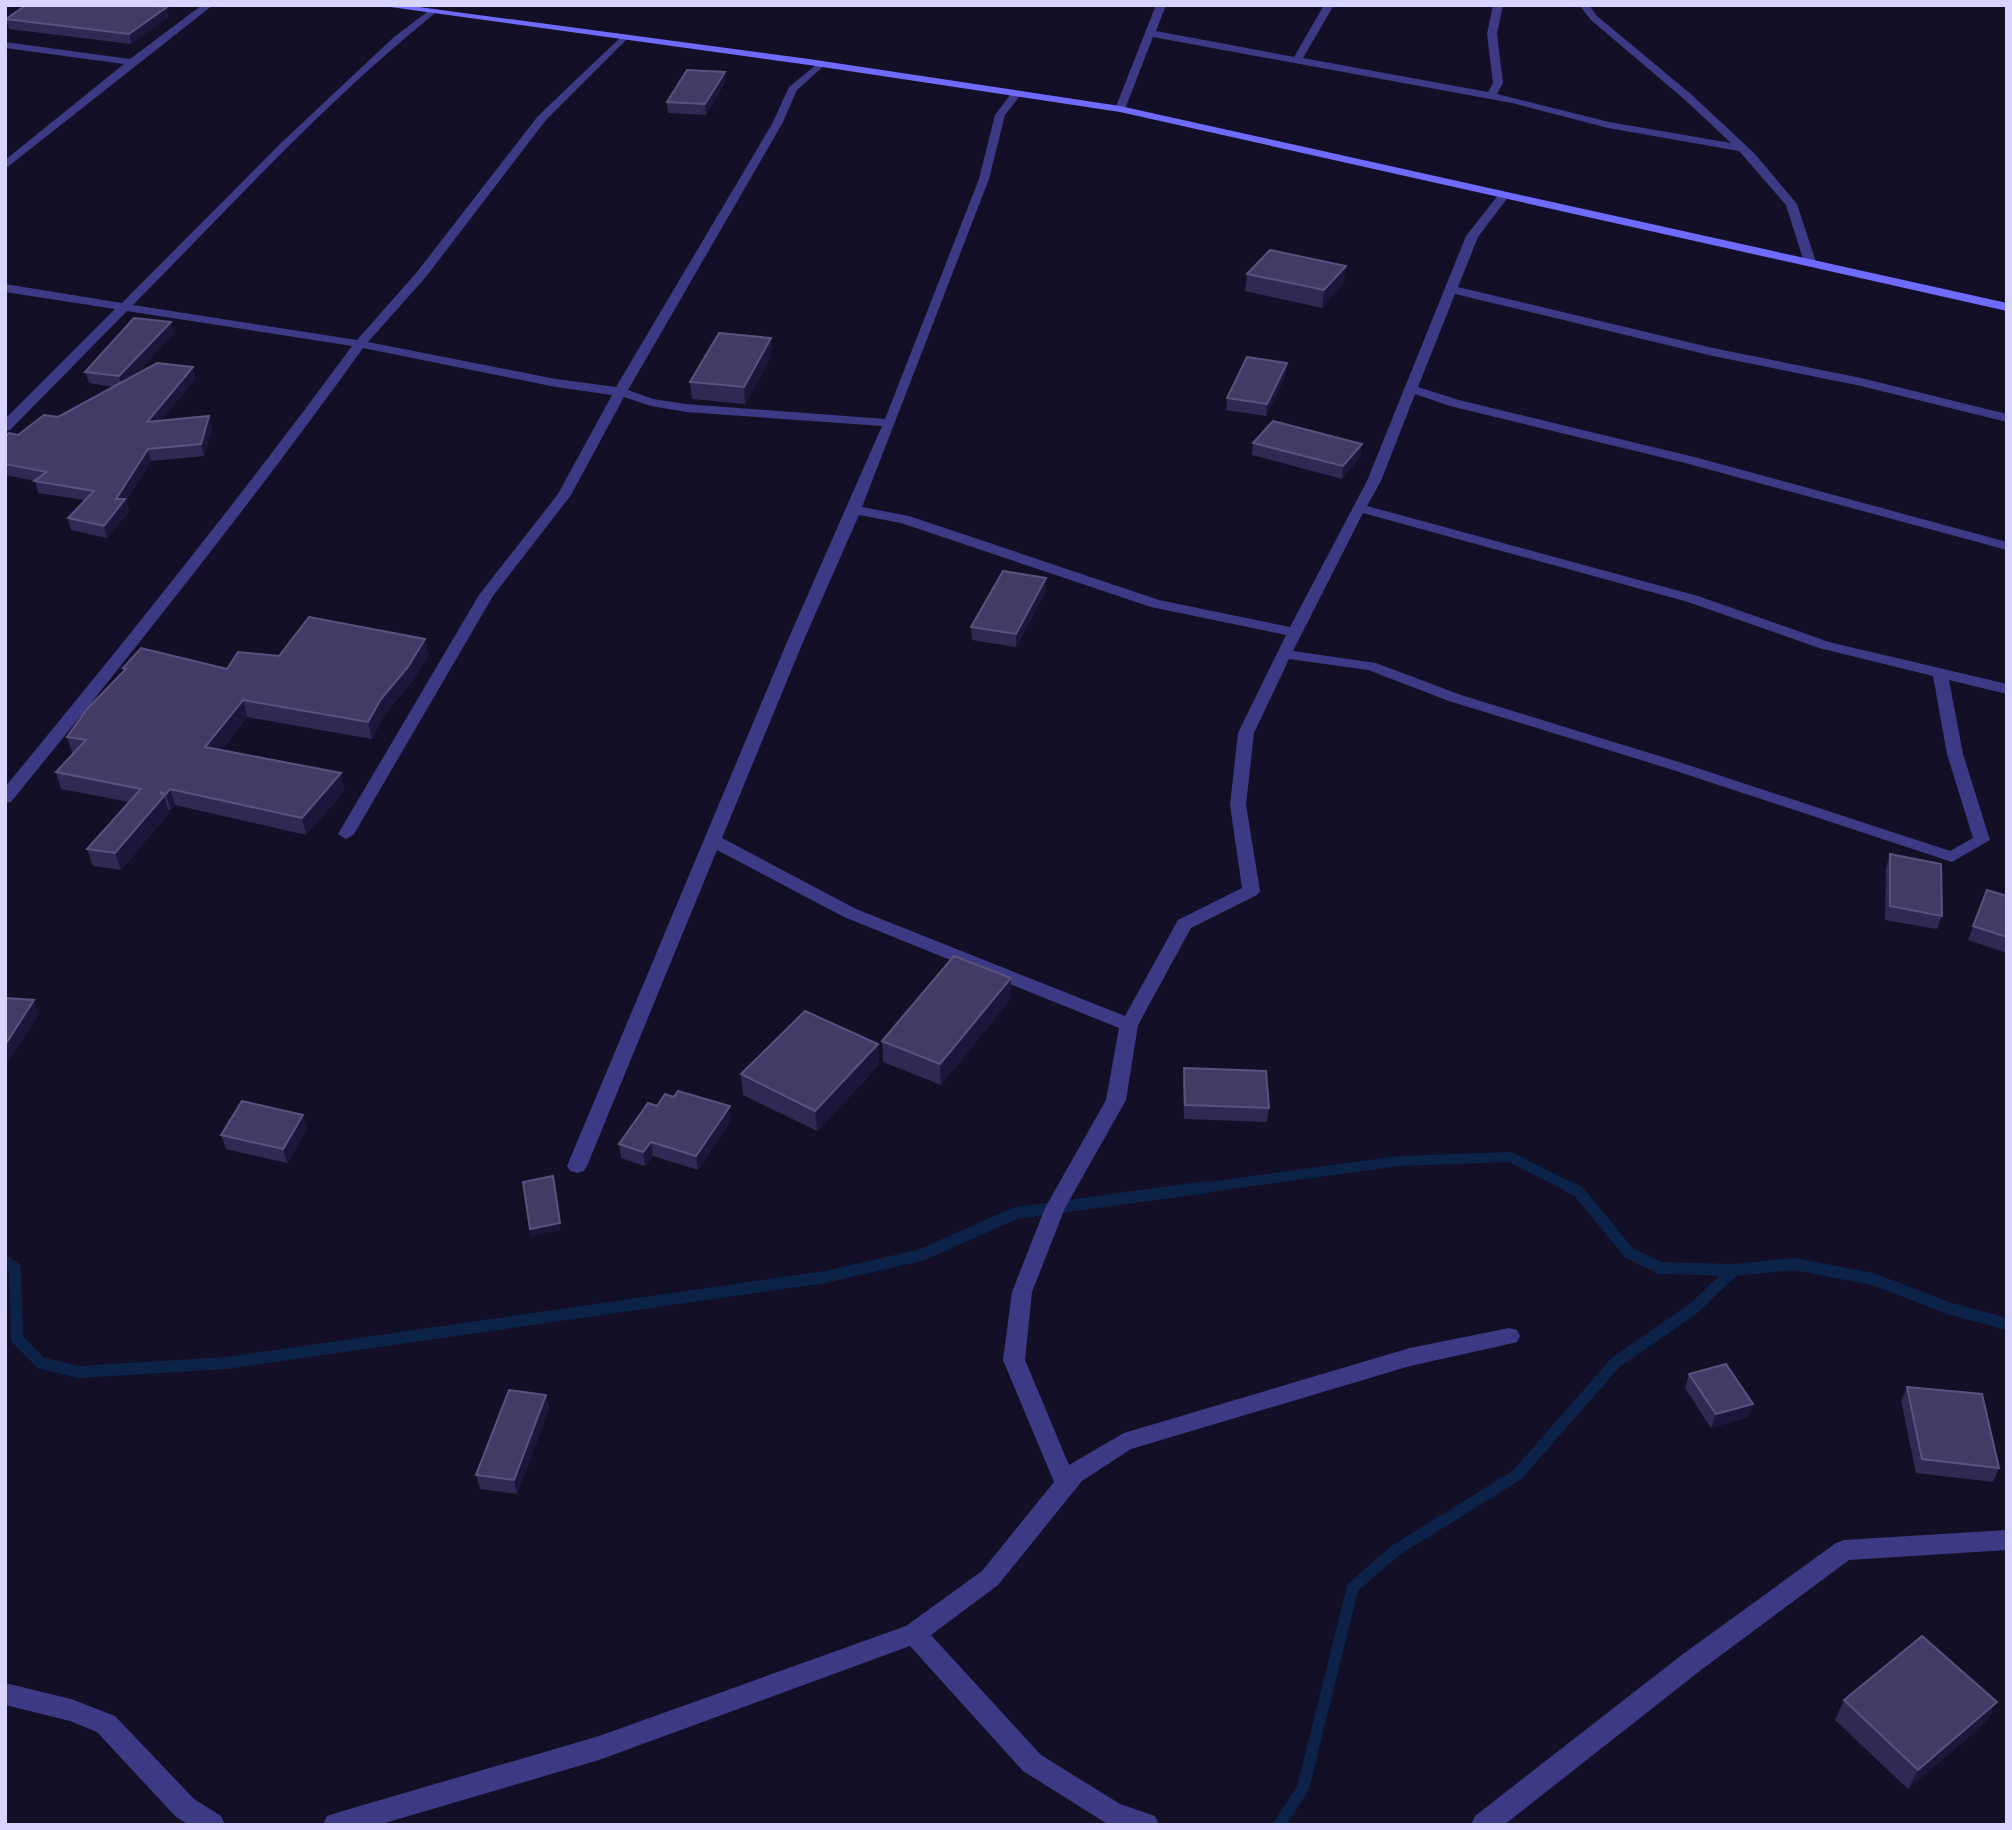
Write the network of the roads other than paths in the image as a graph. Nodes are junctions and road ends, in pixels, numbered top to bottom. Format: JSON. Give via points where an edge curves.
{"nodes":[{"id":1,"x":208,"y":5,"type":"edge"},
{"id":2,"x":381,"y":5,"type":"edge"},
{"id":3,"x":1161,"y":5,"type":"edge"},
{"id":4,"x":1329,"y":5,"type":"edge"},
{"id":5,"x":1498,"y":5,"type":"edge"},
{"id":6,"x":1584,"y":5,"type":"edge"},
{"id":7,"x":431,"y":12,"type":"junction"},
{"id":8,"x":1150,"y":33,"type":"junction"},
{"id":9,"x":624,"y":37,"type":"junction"},
{"id":10,"x":5,"y":45,"type":"edge"},
{"id":11,"x":1298,"y":59,"type":"junction"},
{"id":12,"x":132,"y":62,"type":"junction"},
{"id":13,"x":821,"y":64,"type":"junction"},
{"id":14,"x":1017,"y":93,"type":"junction"},
{"id":15,"x":1491,"y":96,"type":"junction"},
{"id":16,"x":1120,"y":109,"type":"junction"},
{"id":17,"x":1743,"y":148,"type":"junction"},
{"id":18,"x":5,"y":166,"type":"edge"},
{"id":19,"x":1503,"y":196,"type":"junction"},
{"id":20,"x":1810,"y":262,"type":"junction"},
{"id":21,"x":5,"y":288,"type":"edge"},
{"id":22,"x":1451,"y":289,"type":"junction"},
{"id":23,"x":125,"y":307,"type":"junction"},
{"id":24,"x":2007,"y":307,"type":"edge"},
{"id":25,"x":360,"y":344,"type":"junction"},
{"id":26,"x":1409,"y":388,"type":"junction"},
{"id":27,"x":621,"y":392,"type":"junction"},
{"id":28,"x":2007,"y":418,"type":"edge"},
{"id":29,"x":890,"y":423,"type":"junction"},
{"id":30,"x":5,"y":427,"type":"edge"},
{"id":31,"x":1359,"y":508,"type":"junction"},
{"id":32,"x":854,"y":510,"type":"junction"},
{"id":33,"x":2007,"y":546,"type":"edge"},
{"id":34,"x":1295,"y":632,"type":"junction"},
{"id":35,"x":1284,"y":654,"type":"junction"},
{"id":36,"x":1940,"y":674,"type":"junction"},
{"id":37,"x":2007,"y":689,"type":"edge"},
{"id":38,"x":5,"y":798,"type":"edge"},
{"id":39,"x":346,"y":834,"type":"dead end"},
{"id":40,"x":714,"y":841,"type":"junction"},
{"id":41,"x":1129,"y":1025,"type":"junction"},
{"id":42,"x":577,"y":1166,"type":"dead end"},
{"id":43,"x":1509,"y":1336,"type":"dead end"},
{"id":44,"x":1066,"y":1485,"type":"junction"},
{"id":45,"x":2007,"y":1540,"type":"edge"},
{"id":46,"x":914,"y":1634,"type":"junction"},
{"id":47,"x":5,"y":1694,"type":"edge"},
{"id":48,"x":212,"y":1825,"type":"edge"},
{"id":49,"x":336,"y":1825,"type":"edge"},
{"id":50,"x":1146,"y":1825,"type":"edge"},
{"id":51,"x":1483,"y":1825,"type":"edge"}],
"edges":[{"from":1,"to":12,"type":"street"},
{"from":2,"to":7,"type":"street"},
{"from":3,"to":8,"type":"street"},
{"from":4,"to":11,"type":"street"},
{"from":5,"to":15,"type":"street","via":[[1492,34],[1498,83]]},
{"from":6,"to":17,"type":"street"},
{"from":7,"to":9,"type":"street"},
{"from":7,"to":23,"type":"street","via":[[285,145]]},
{"from":8,"to":11,"type":"street"},
{"from":8,"to":16,"type":"street"},
{"from":9,"to":13,"type":"street"},
{"from":9,"to":25,"type":"street","via":[[542,118],[421,275]]},
{"from":10,"to":12,"type":"street"},
{"from":11,"to":15,"type":"street"},
{"from":12,"to":18,"type":"street"},
{"from":13,"to":14,"type":"street"},
{"from":13,"to":27,"type":"street","via":[[793,89]]},
{"from":14,"to":16,"type":"street"},
{"from":14,"to":29,"type":"street","via":[[1000,115],[984,179]]},
{"from":15,"to":17,"type":"street","via":[[1608,125]]},
{"from":16,"to":19,"type":"street"},
{"from":17,"to":20,"type":"street","via":[[1791,204]]},
{"from":19,"to":20,"type":"street"},
{"from":19,"to":22,"type":"street","via":[[1472,236]]},
{"from":20,"to":24,"type":"street"},
{"from":21,"to":23,"type":"street"},
{"from":22,"to":26,"type":"street"},
{"from":22,"to":28,"type":"street"},
{"from":23,"to":25,"type":"street"},
{"from":23,"to":30,"type":"street"},
{"from":25,"to":27,"type":"street"},
{"from":25,"to":38,"type":"street","via":[[144,630]]},
{"from":26,"to":31,"type":"street"},
{"from":26,"to":33,"type":"street"},
{"from":27,"to":29,"type":"street","via":[[686,408]]},
{"from":27,"to":39,"type":"street","via":[[564,495],[486,594]]},
{"from":29,"to":32,"type":"street"},
{"from":31,"to":34,"type":"street"},
{"from":31,"to":36,"type":"street","via":[[1693,599],[1824,645]]},
{"from":32,"to":34,"type":"street","via":[[904,519],[1156,604]]},
{"from":32,"to":40,"type":"street"},
{"from":34,"to":35,"type":"street"},
{"from":35,"to":36,"type":"street","via":[[1371,666],[1455,698],[1952,857],[1982,840],[1955,754]]},
{"from":35,"to":41,"type":"street","via":[[1246,733],[1238,805],[1251,891],[1184,924]]},
{"from":36,"to":37,"type":"street"},
{"from":40,"to":41,"type":"street","via":[[850,913]]},
{"from":40,"to":42,"type":"street"},
{"from":41,"to":44,"type":"street","via":[[1116,1100],[1055,1208],[1022,1292],[1014,1360]]},
{"from":43,"to":44,"type":"street","via":[[1409,1357],[1124,1443],[1074,1474]]},
{"from":44,"to":46,"type":"street","via":[[990,1578]]},
{"from":45,"to":51,"type":"street","via":[[1844,1550]]},
{"from":46,"to":49,"type":"street","via":[[600,1748]]},
{"from":46,"to":50,"type":"street","via":[[1032,1763],[1113,1814]]},
{"from":47,"to":48,"type":"street","via":[[106,1724],[185,1808]]}]}
